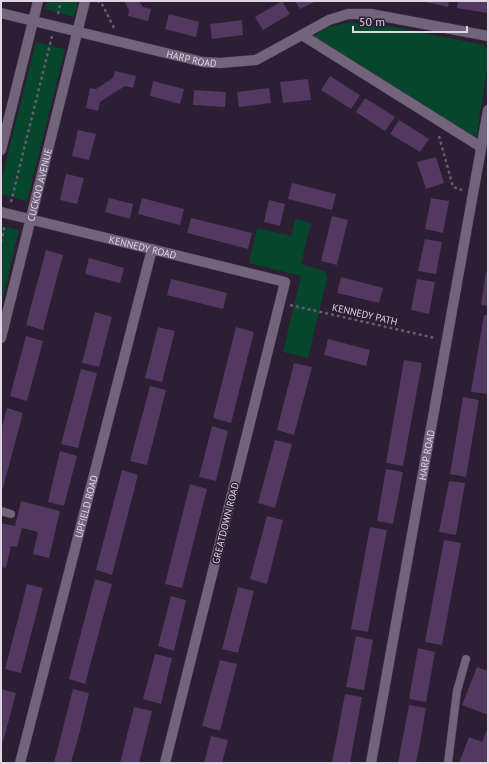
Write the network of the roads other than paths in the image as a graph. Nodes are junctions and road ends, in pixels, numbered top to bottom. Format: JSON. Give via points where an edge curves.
{"nodes":[{"id":1,"x":38,"y":1,"type":"edge"},
{"id":2,"x":85,"y":1,"type":"edge"},
{"id":3,"x":1,"y":13,"type":"edge"},
{"id":4,"x":34,"y":20,"type":"junction"},
{"id":5,"x":77,"y":32,"type":"junction"},
{"id":6,"x":302,"y":35,"type":"junction"},
{"id":7,"x":488,"y":36,"type":"edge"},
{"id":8,"x":488,"y":110,"type":"edge"},
{"id":9,"x":481,"y":148,"type":"junction"},
{"id":10,"x":1,"y":150,"type":"edge"},
{"id":11,"x":1,"y":212,"type":"edge"},
{"id":12,"x":30,"y":219,"type":"junction"},
{"id":13,"x":152,"y":249,"type":"junction"},
{"id":14,"x":285,"y":282,"type":"joint"},
{"id":15,"x":1,"y":338,"type":"edge"},
{"id":16,"x":1,"y":511,"type":"edge"},
{"id":17,"x":11,"y":514,"type":"dead end"},
{"id":18,"x":466,"y":659,"type":"dead end"},
{"id":19,"x":20,"y":763,"type":"edge"},
{"id":20,"x":165,"y":763,"type":"edge"},
{"id":21,"x":371,"y":763,"type":"edge"},
{"id":22,"x":448,"y":763,"type":"edge"}],
"edges":[{"from":1,"to":4,"type":"street"},
{"from":2,"to":5,"type":"street","name":"CUCKOO AVENUE"},
{"from":3,"to":4,"type":"street"},
{"from":4,"to":5,"type":"street"},
{"from":4,"to":10,"type":"street"},
{"from":5,"to":6,"type":"street","name":"HARP ROAD","via":[[203,62],[220,63],[256,60]]},
{"from":5,"to":12,"type":"street","name":"CUCKOO AVENUE"},
{"from":6,"to":7,"type":"street","name":"HARP ROAD","via":[[329,20],[348,14],[371,14]]},
{"from":6,"to":9,"type":"street"},
{"from":8,"to":9,"type":"street","name":"HARP ROAD"},
{"from":9,"to":21,"type":"street","name":"HARP ROAD"},
{"from":11,"to":12,"type":"street","name":"KENNEDY ROAD"},
{"from":12,"to":13,"type":"street","name":"KENNEDY ROAD"},
{"from":12,"to":15,"type":"street","name":"CUCKOO AVENUE"},
{"from":13,"to":14,"type":"street","name":"KENNEDY ROAD"},
{"from":13,"to":19,"type":"street","name":"UPFIELD ROAD"},
{"from":14,"to":20,"type":"street","name":"GREATDOWN ROAD"},
{"from":16,"to":17,"type":"lane"},
{"from":18,"to":22,"type":"lane","via":[[457,691]]}]}
